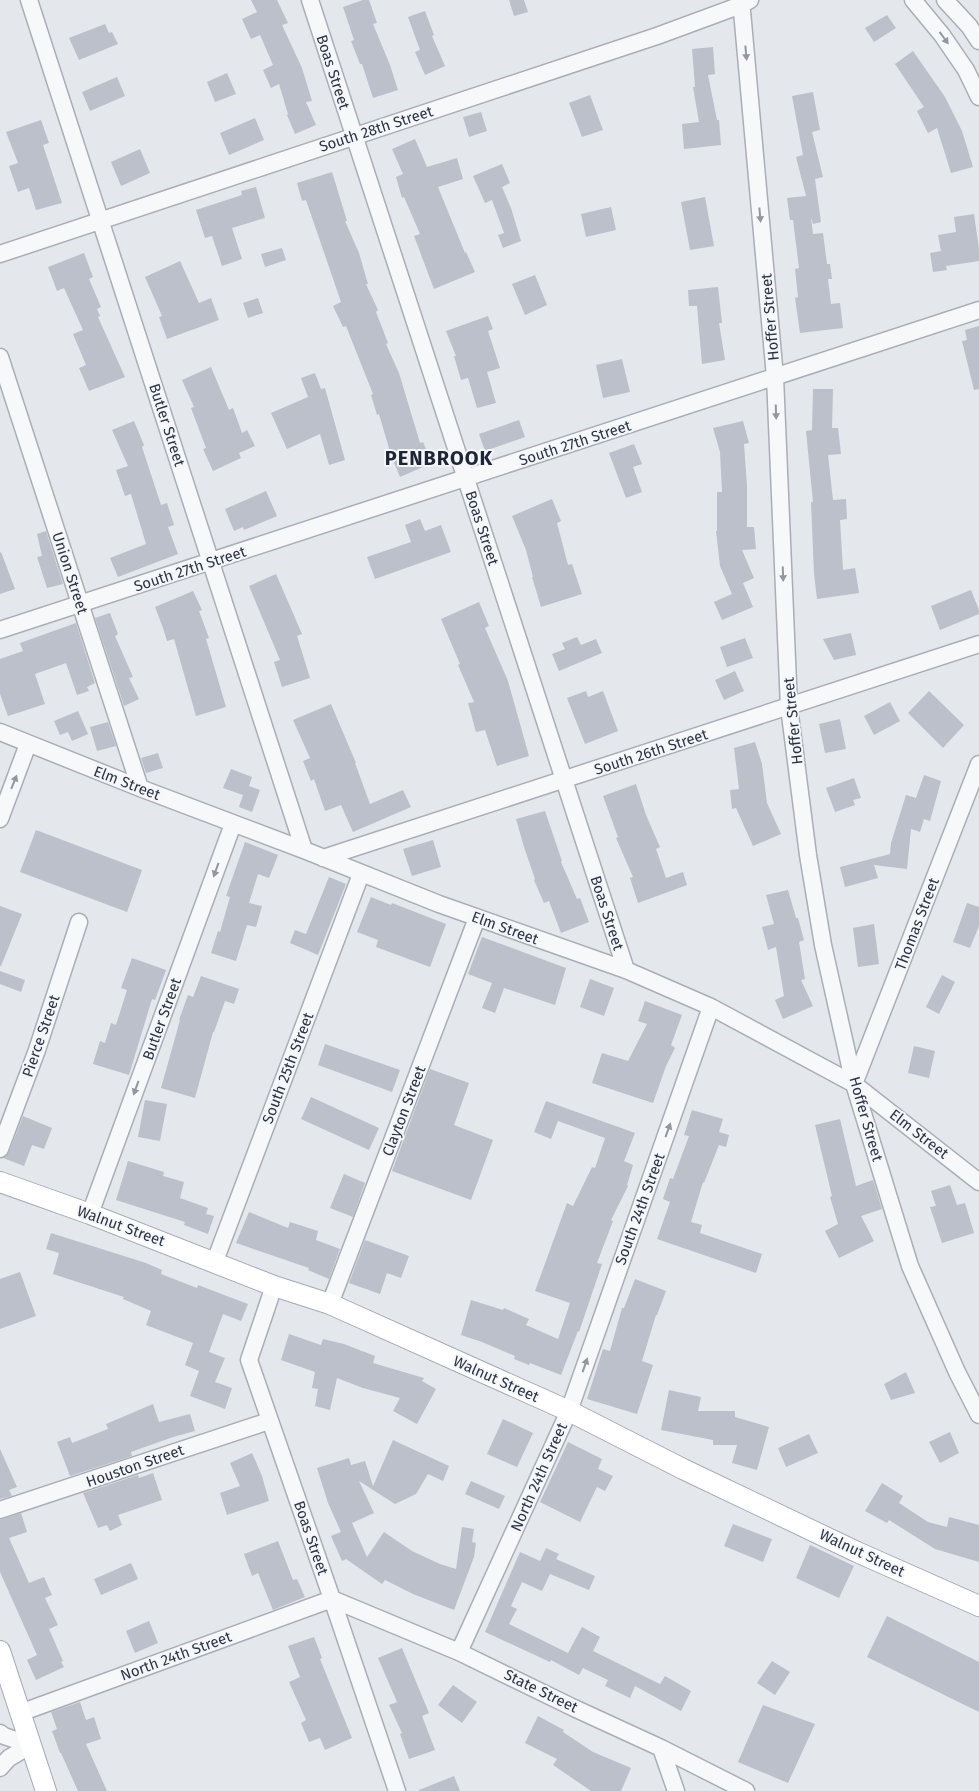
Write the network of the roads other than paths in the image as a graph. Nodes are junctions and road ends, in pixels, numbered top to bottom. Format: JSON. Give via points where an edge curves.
{"nodes":[{"id":1,"x":29,"y":0,"type":"edge"},
{"id":2,"x":310,"y":0,"type":"edge"},
{"id":3,"x":913,"y":0,"type":"edge"},
{"id":4,"x":945,"y":0,"type":"edge"},
{"id":5,"x":744,"y":2,"type":"edge"},
{"id":6,"x":979,"y":41,"type":"edge"},
{"id":7,"x":979,"y":97,"type":"edge"},
{"id":8,"x":354,"y":136,"type":"junction"},
{"id":9,"x":101,"y":221,"type":"junction"},
{"id":10,"x":0,"y":254,"type":"edge"},
{"id":11,"x":979,"y":310,"type":"edge"},
{"id":12,"x":0,"y":357,"type":"edge"},
{"id":13,"x":775,"y":377,"type":"junction"},
{"id":14,"x":466,"y":478,"type":"junction"},
{"id":15,"x":211,"y":562,"type":"junction"},
{"id":16,"x":80,"y":605,"type":"junction"},
{"id":17,"x":0,"y":630,"type":"edge"},
{"id":18,"x":979,"y":644,"type":"edge"},
{"id":19,"x":789,"y":707,"type":"junction"},
{"id":20,"x":0,"y":732,"type":"edge"},
{"id":21,"x":28,"y":744,"type":"junction"},
{"id":22,"x":979,"y":764,"type":"edge"},
{"id":23,"x":564,"y":779,"type":"junction"},
{"id":24,"x":140,"y":788,"type":"junction"},
{"id":25,"x":0,"y":819,"type":"edge"},
{"id":26,"x":233,"y":824,"type":"junction"},
{"id":27,"x":304,"y":850,"type":"junction"},
{"id":28,"x":323,"y":858,"type":"junction"},
{"id":29,"x":361,"y":874,"type":"junction"},
{"id":30,"x":477,"y":918,"type":"junction"},
{"id":31,"x":79,"y":922,"type":"dead end"},
{"id":32,"x":626,"y":970,"type":"junction"},
{"id":33,"x":711,"y":1007,"type":"junction"},
{"id":34,"x":854,"y":1084,"type":"junction"},
{"id":35,"x":0,"y":1149,"type":"edge"},
{"id":36,"x":0,"y":1182,"type":"edge"},
{"id":37,"x":979,"y":1182,"type":"edge"},
{"id":38,"x":90,"y":1214,"type":"junction"},
{"id":39,"x":215,"y":1262,"type":"junction"},
{"id":40,"x":274,"y":1286,"type":"junction"},
{"id":41,"x":330,"y":1304,"type":"junction"},
{"id":42,"x":569,"y":1412,"type":"junction"},
{"id":43,"x":979,"y":1415,"type":"edge"},
{"id":44,"x":269,"y":1420,"type":"junction"},
{"id":45,"x":0,"y":1510,"type":"edge"},
{"id":46,"x":332,"y":1599,"type":"junction"},
{"id":47,"x":979,"y":1606,"type":"edge"},
{"id":48,"x":0,"y":1651,"type":"edge"},
{"id":49,"x":459,"y":1652,"type":"junction"},
{"id":50,"x":20,"y":1713,"type":"junction"},
{"id":51,"x":0,"y":1733,"type":"edge"},
{"id":52,"x":31,"y":1745,"type":"junction"},
{"id":53,"x":662,"y":1748,"type":"junction"},
{"id":54,"x":0,"y":1768,"type":"edge"},
{"id":55,"x":46,"y":1791,"type":"edge"},
{"id":56,"x":397,"y":1791,"type":"edge"},
{"id":57,"x":676,"y":1791,"type":"edge"},
{"id":58,"x":746,"y":1791,"type":"edge"}],
"edges":[{"from":1,"to":9,"type":"street","name":"Butler Street"},
{"from":2,"to":8,"type":"street","name":"Boas Street"},
{"from":3,"to":7,"type":"street","one_way":true,"via":[[966,70]]},
{"from":4,"to":6,"type":"street"},
{"from":5,"to":8,"type":"street","name":"South 28th Street","via":[[657,36]]},
{"from":5,"to":13,"type":"street","name":"Hoffer Street","one_way":true},
{"from":8,"to":9,"type":"street","name":"South 28th Street"},
{"from":8,"to":14,"type":"street","name":"Boas Street"},
{"from":9,"to":10,"type":"street","name":"South 28th Street"},
{"from":9,"to":15,"type":"street","name":"Butler Street"},
{"from":11,"to":13,"type":"street","name":"South 27th Street"},
{"from":12,"to":16,"type":"street","name":"Union Street"},
{"from":13,"to":14,"type":"street","name":"South 27th Street"},
{"from":13,"to":19,"type":"street","name":"Hoffer Street","one_way":true},
{"from":14,"to":15,"type":"street","name":"South 27th Street"},
{"from":14,"to":23,"type":"street","name":"Boas Street"},
{"from":15,"to":16,"type":"street","name":"South 27th Street"},
{"from":15,"to":27,"type":"street","name":"Butler Street"},
{"from":16,"to":17,"type":"street","name":"South 27th Street"},
{"from":16,"to":24,"type":"street","name":"Union Street"},
{"from":18,"to":19,"type":"street","name":"South 26th Street"},
{"from":19,"to":23,"type":"street","name":"South 26th Street"},
{"from":19,"to":34,"type":"street","name":"Hoffer Street","via":[[823,945]]},
{"from":20,"to":21,"type":"street","name":"Elm Street"},
{"from":21,"to":24,"type":"street","name":"Elm Street"},
{"from":25,"to":21,"type":"street","one_way":true},
{"from":22,"to":34,"type":"street","name":"Thomas Street"},
{"from":23,"to":28,"type":"street","name":"South 26th Street"},
{"from":23,"to":32,"type":"street","name":"Boas Street"},
{"from":24,"to":26,"type":"street","name":"Elm Street"},
{"from":26,"to":27,"type":"street","name":"Elm Street"},
{"from":26,"to":38,"type":"street","name":"Butler Street","one_way":true},
{"from":27,"to":28,"type":"street","name":"Elm Street"},
{"from":28,"to":29,"type":"street","name":"Elm Street"},
{"from":29,"to":30,"type":"street","name":"Elm Street"},
{"from":29,"to":39,"type":"street","name":"South 25th Street"},
{"from":30,"to":32,"type":"street","name":"Elm Street"},
{"from":30,"to":41,"type":"street","name":"Clayton Street"},
{"from":31,"to":35,"type":"street","name":"Pierce Street"},
{"from":32,"to":33,"type":"street","name":"Elm Street"},
{"from":33,"to":34,"type":"street","name":"Elm Street"},
{"from":42,"to":33,"type":"street","name":"South 24th Street","one_way":true},
{"from":34,"to":37,"type":"street","name":"Elm Street"},
{"from":34,"to":43,"type":"street","name":"Hoffer Street","via":[[910,1266]]},
{"from":36,"to":38,"type":"main road","name":"Walnut Street"},
{"from":38,"to":39,"type":"main road","name":"Walnut Street"},
{"from":39,"to":40,"type":"main road","name":"Walnut Street"},
{"from":40,"to":41,"type":"main road","name":"Walnut Street"},
{"from":40,"to":44,"type":"street","name":"Boas Street","via":[[249,1360]]},
{"from":41,"to":42,"type":"main road","name":"Walnut Street"},
{"from":42,"to":47,"type":"main road","name":"Walnut Street","via":[[857,1552]]},
{"from":42,"to":49,"type":"street","name":"North 24th Street"},
{"from":44,"to":45,"type":"street","name":"Houston Street"},
{"from":44,"to":46,"type":"street","name":"Boas Street"},
{"from":46,"to":49,"type":"street","name":"State Street"},
{"from":46,"to":50,"type":"street","name":"North 24th Street"},
{"from":46,"to":56,"type":"street","name":"Boas Street"},
{"from":48,"to":50,"type":"main road"},
{"from":49,"to":53,"type":"street","name":"State Street"},
{"from":50,"to":52,"type":"main road"},
{"from":51,"to":52,"type":"street"},
{"from":52,"to":54,"type":"street","via":[[9,1758]]},
{"from":52,"to":55,"type":"main road"},
{"from":53,"to":57,"type":"street"},
{"from":53,"to":58,"type":"street","name":"State Street"}]}
